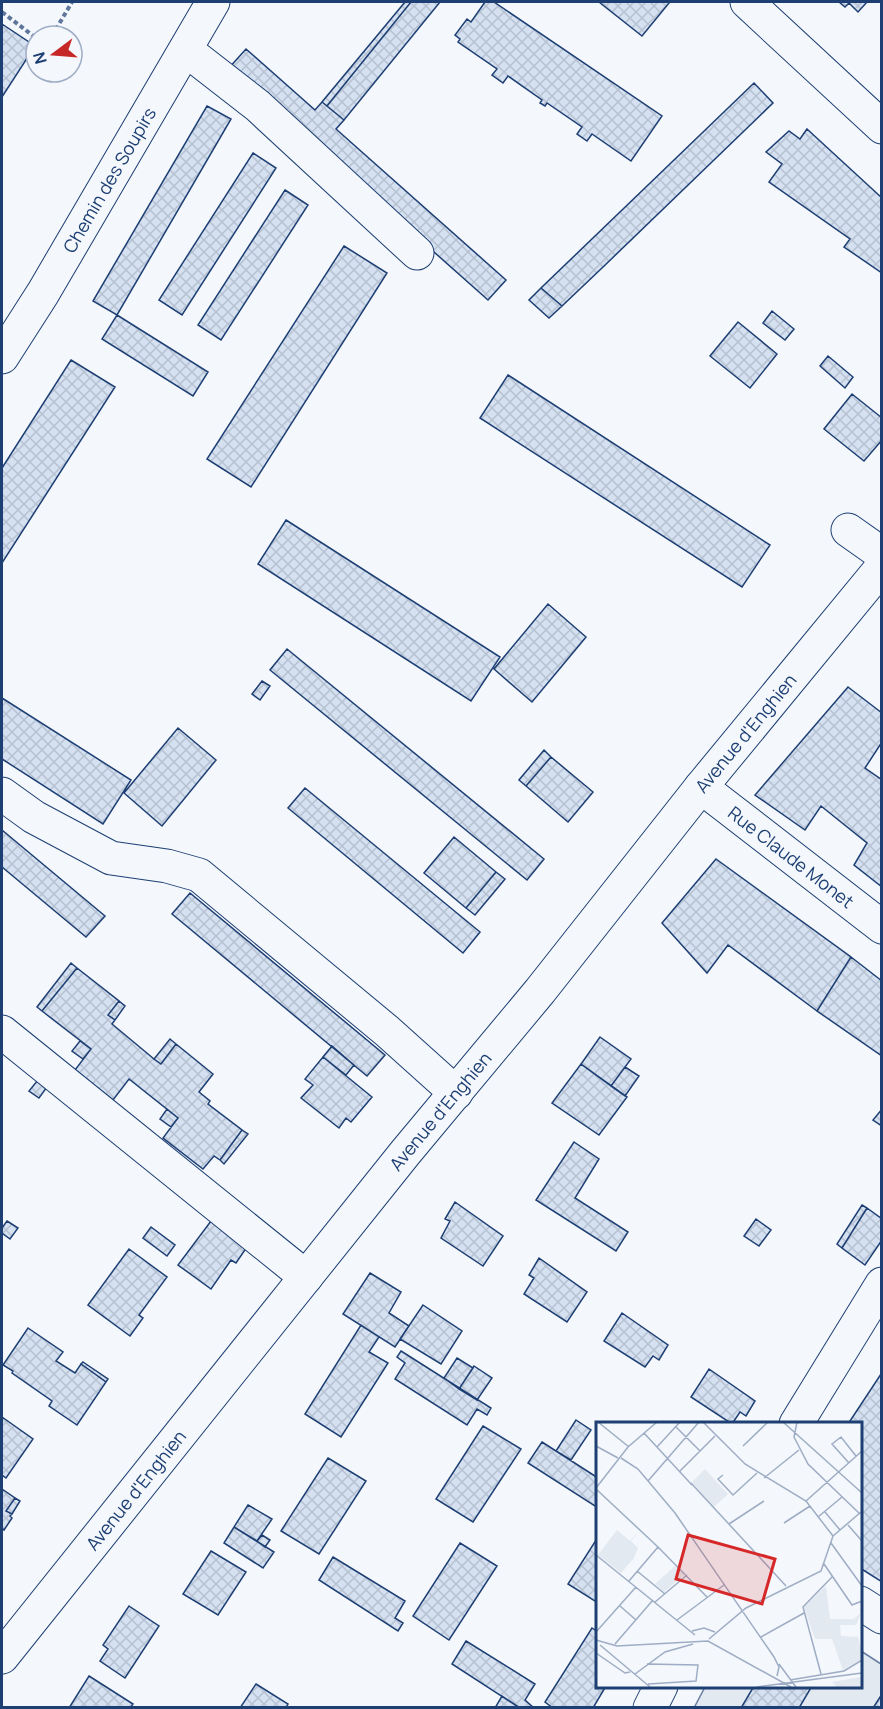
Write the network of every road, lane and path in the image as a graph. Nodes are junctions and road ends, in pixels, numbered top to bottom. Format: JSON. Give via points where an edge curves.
{"nodes":[{"id":1,"x":72,"y":2,"type":"edge"},
{"id":2,"x":747,"y":2,"type":"edge"},
{"id":3,"x":205,"y":5,"type":"edge"},
{"id":4,"x":2,"y":12,"type":"edge"},
{"id":5,"x":59,"y":24,"type":"edge"},
{"id":6,"x":24,"y":29,"type":"edge"},
{"id":7,"x":186,"y":50,"type":"junction"},
{"id":8,"x":882,"y":127,"type":"edge"},
{"id":9,"x":417,"y":253,"type":"dead end"},
{"id":10,"x":2,"y":357,"type":"edge"},
{"id":11,"x":848,"y":530,"type":"dead end"},
{"id":12,"x":882,"y":554,"type":"edge"},
{"id":13,"x":882,"y":567,"type":"edge"},
{"id":14,"x":701,"y":786,"type":"junction"},
{"id":15,"x":2,"y":794,"type":"edge"},
{"id":16,"x":882,"y":927,"type":"edge"},
{"id":17,"x":2,"y":1032,"type":"edge"},
{"id":18,"x":456,"y":1093,"type":"junction"},
{"id":19,"x":306,"y":1277,"type":"junction"},
{"id":20,"x":882,"y":1284,"type":"edge"},
{"id":21,"x":797,"y":1422,"type":"edge"},
{"id":22,"x":862,"y":1605,"type":"edge"},
{"id":23,"x":882,"y":1617,"type":"edge"},
{"id":24,"x":2,"y":1657,"type":"edge"},
{"id":25,"x":660,"y":1688,"type":"edge"},
{"id":26,"x":650,"y":1707,"type":"edge"}],
"edges":[{"from":1,"to":5,"type":"path"},
{"from":2,"to":8,"type":"main road"},
{"from":3,"to":7,"type":"main road","name":"Chemin des Soupirs"},
{"from":4,"to":6,"type":"path"},
{"from":7,"to":9,"type":"main road","via":[[258,106]]},
{"from":7,"to":10,"type":"main road","name":"Chemin des Soupirs"},
{"from":11,"to":12,"type":"main road"},
{"from":13,"to":14,"type":"main road","name":"Avenue d'Enghien"},
{"from":14,"to":16,"type":"main road","name":"Rue Claude Monet"},
{"from":14,"to":18,"type":"main road","name":"Avenue d'Enghien"},
{"from":15,"to":18,"type":"main road","via":[[34,817],[111,858],[199,875]]},
{"from":17,"to":19,"type":"main road"},
{"from":18,"to":19,"type":"main road","name":"Avenue d'Enghien"},
{"from":19,"to":24,"type":"main road","name":"Avenue d'Enghien"},
{"from":20,"to":21,"type":"main road"},
{"from":22,"to":23,"type":"main road"},
{"from":25,"to":26,"type":"main road"}]}
